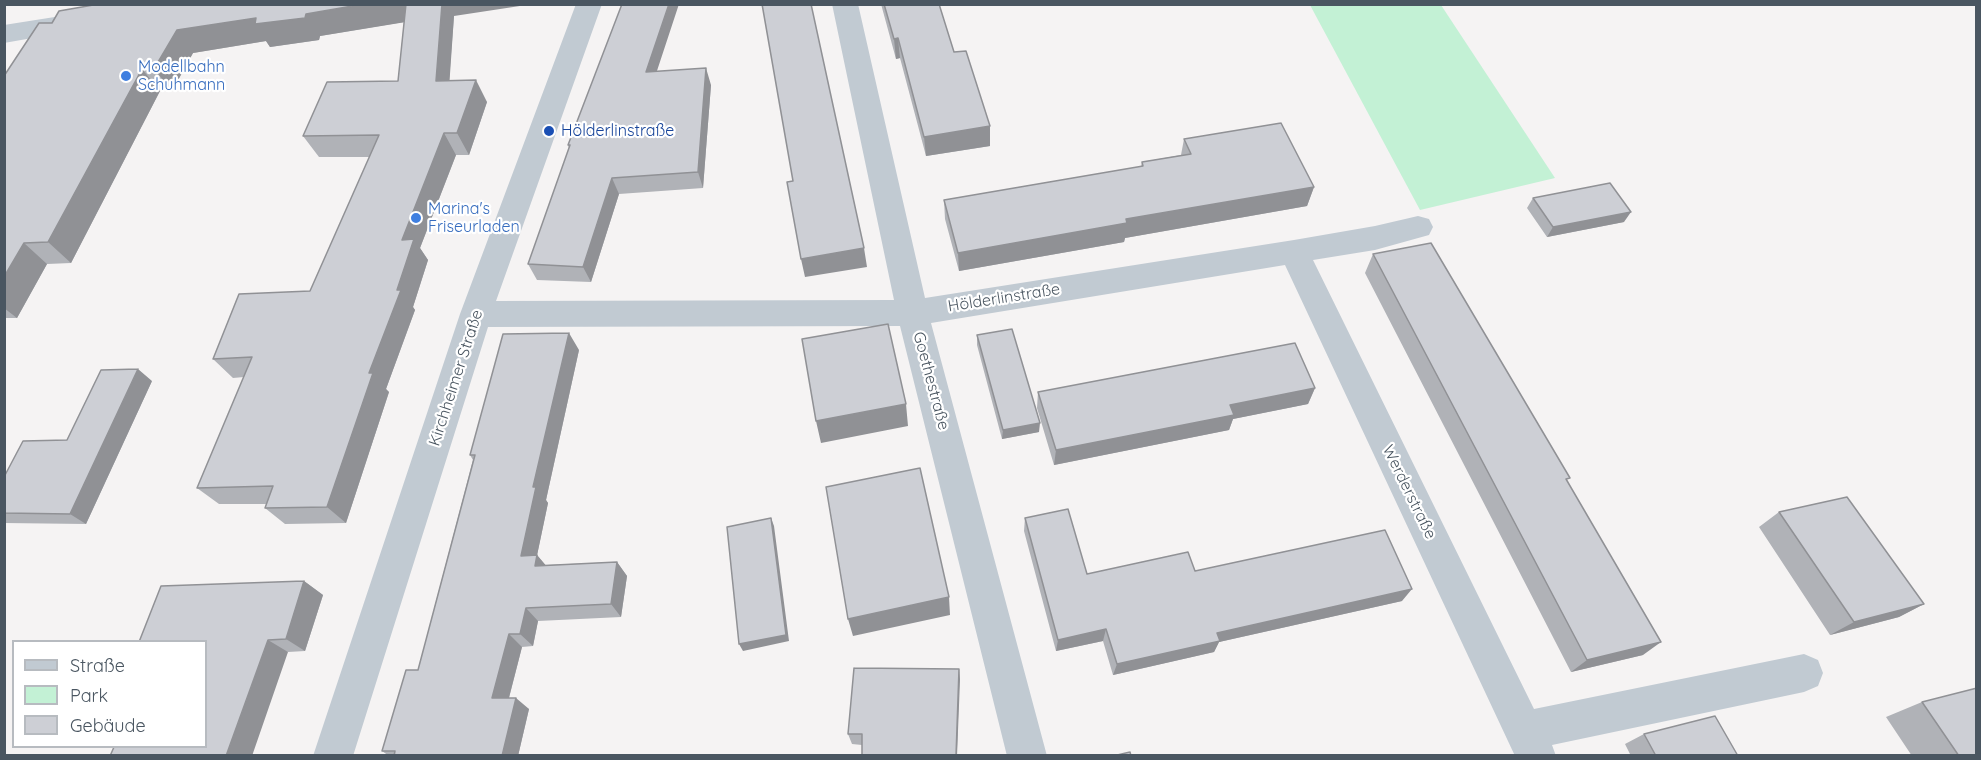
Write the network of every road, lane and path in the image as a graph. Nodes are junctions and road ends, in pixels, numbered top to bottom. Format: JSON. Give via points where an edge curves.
{"nodes":[{"id":1,"x":589,"y":4,"type":"edge"},
{"id":2,"x":845,"y":4,"type":"edge"},
{"id":3,"x":40,"y":17,"type":"edge"},
{"id":4,"x":100,"y":19,"type":"edge"},
{"id":5,"x":4,"y":34,"type":"edge"},
{"id":6,"x":23,"y":56,"type":"edge"},
{"id":7,"x":1418,"y":227,"type":"dead end"},
{"id":8,"x":1294,"y":252,"type":"junction"},
{"id":9,"x":913,"y":312,"type":"junction"},
{"id":10,"x":476,"y":314,"type":"junction"},
{"id":11,"x":1804,"y":673,"type":"dead end"},
{"id":12,"x":1530,"y":743,"type":"edge"},
{"id":13,"x":333,"y":756,"type":"edge"},
{"id":14,"x":1027,"y":756,"type":"edge"}],
"edges":[{"from":1,"to":10,"type":"street","name":"Kirchheimer Straße"},
{"from":2,"to":9,"type":"street","name":"Goethestraße"},
{"from":3,"to":4,"type":"street"},
{"from":3,"to":5,"type":"street"},
{"from":3,"to":6,"type":"street"},
{"from":7,"to":8,"type":"street","name":"Hölderlinstraße"},
{"from":8,"to":9,"type":"street","name":"Hölderlinstraße"},
{"from":8,"to":12,"type":"street","name":"Werderstraße"},
{"from":9,"to":10,"type":"street","name":"Hölderlinstraße"},
{"from":9,"to":14,"type":"street","name":"Goethestraße"},
{"from":10,"to":13,"type":"street","name":"Kirchheimer Straße"},
{"from":11,"to":12,"type":"street","name":"Werderstraße"}]}
